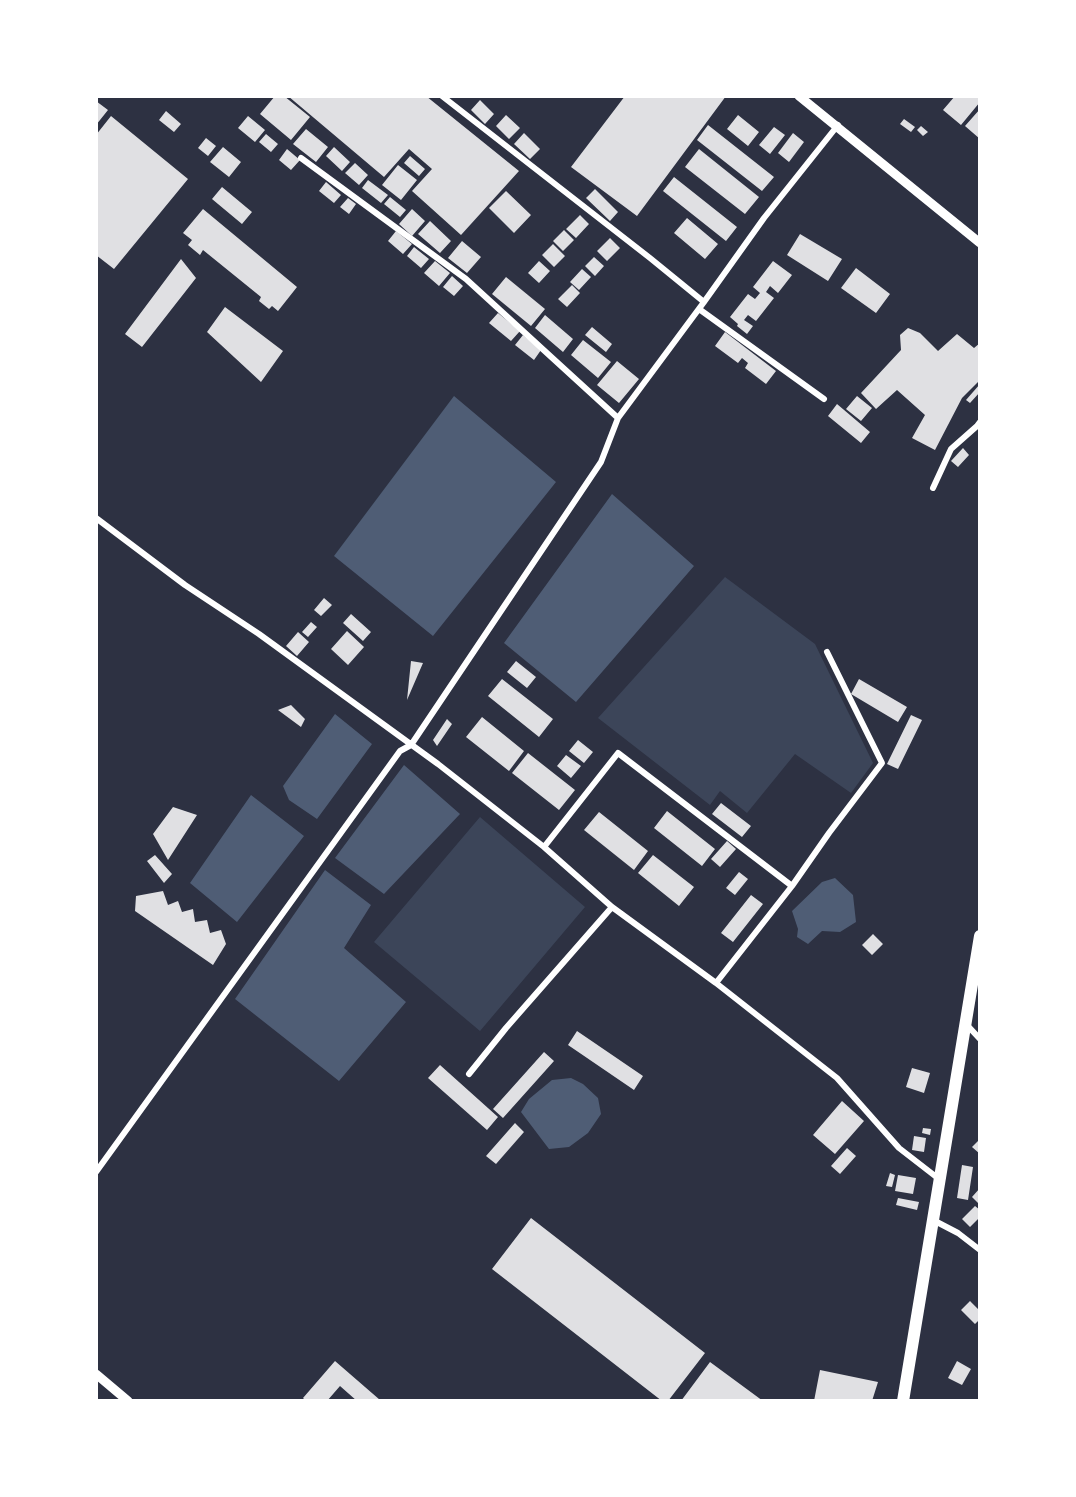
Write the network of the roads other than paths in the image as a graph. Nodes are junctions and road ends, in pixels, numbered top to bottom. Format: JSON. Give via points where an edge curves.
{"nodes":[{"id":1,"x":442,"y":96,"type":"edge"},
{"id":2,"x":799,"y":96,"type":"edge"},
{"id":3,"x":804,"y":96,"type":"edge"},
{"id":4,"x":838,"y":126,"type":"junction"},
{"id":5,"x":301,"y":158,"type":"dead end"},
{"id":6,"x":980,"y":241,"type":"edge"},
{"id":7,"x":704,"y":302,"type":"junction"},
{"id":8,"x":699,"y":309,"type":"junction"},
{"id":9,"x":824,"y":399,"type":"dead end"},
{"id":10,"x":618,"y":418,"type":"junction"},
{"id":11,"x":980,"y":422,"type":"edge"},
{"id":12,"x":933,"y":488,"type":"dead end"},
{"id":13,"x":96,"y":518,"type":"edge"},
{"id":14,"x":826,"y":652,"type":"dead end"},
{"id":15,"x":411,"y":745,"type":"junction"},
{"id":16,"x":544,"y":847,"type":"junction"},
{"id":17,"x":792,"y":885,"type":"junction"},
{"id":18,"x":612,"y":907,"type":"junction"},
{"id":19,"x":980,"y":936,"type":"edge"},
{"id":20,"x":716,"y":983,"type":"junction"},
{"id":21,"x":965,"y":1024,"type":"junction"},
{"id":22,"x":980,"y":1039,"type":"edge"},
{"id":23,"x":469,"y":1074,"type":"dead end"},
{"id":24,"x":96,"y":1172,"type":"edge"},
{"id":25,"x":939,"y":1179,"type":"junction"},
{"id":26,"x":933,"y":1220,"type":"junction"},
{"id":27,"x":980,"y":1250,"type":"edge"},
{"id":28,"x":96,"y":1374,"type":"edge"},
{"id":29,"x":96,"y":1381,"type":"edge"},
{"id":30,"x":120,"y":1401,"type":"edge"},
{"id":31,"x":128,"y":1401,"type":"edge"},
{"id":32,"x":903,"y":1401,"type":"edge"}],
"edges":[{"from":1,"to":7,"type":"street"},
{"from":2,"to":4,"type":"street"},
{"from":3,"to":4,"type":"street"},
{"from":4,"to":6,"type":"street"},
{"from":4,"to":7,"type":"street"},
{"from":5,"to":10,"type":"street","via":[[466,279]]},
{"from":7,"to":8,"type":"street"},
{"from":8,"to":9,"type":"street"},
{"from":8,"to":10,"type":"street"},
{"from":10,"to":15,"type":"street","via":[[601,462]]},
{"from":11,"to":12,"type":"street","via":[[951,449]]},
{"from":13,"to":15,"type":"street"},
{"from":14,"to":17,"type":"street","via":[[882,763]]},
{"from":15,"to":16,"type":"street"},
{"from":15,"to":24,"type":"street","via":[[400,750]]},
{"from":16,"to":17,"type":"street","via":[[618,753]]},
{"from":16,"to":18,"type":"street"},
{"from":17,"to":20,"type":"street"},
{"from":18,"to":20,"type":"street"},
{"from":18,"to":23,"type":"street"},
{"from":19,"to":21,"type":"highway"},
{"from":20,"to":25,"type":"street","via":[[837,1078],[899,1148]]},
{"from":21,"to":22,"type":"street"},
{"from":21,"to":25,"type":"highway"},
{"from":25,"to":26,"type":"highway"},
{"from":26,"to":27,"type":"street"},
{"from":26,"to":32,"type":"highway"},
{"from":28,"to":31,"type":"street"},
{"from":29,"to":30,"type":"street"}]}
